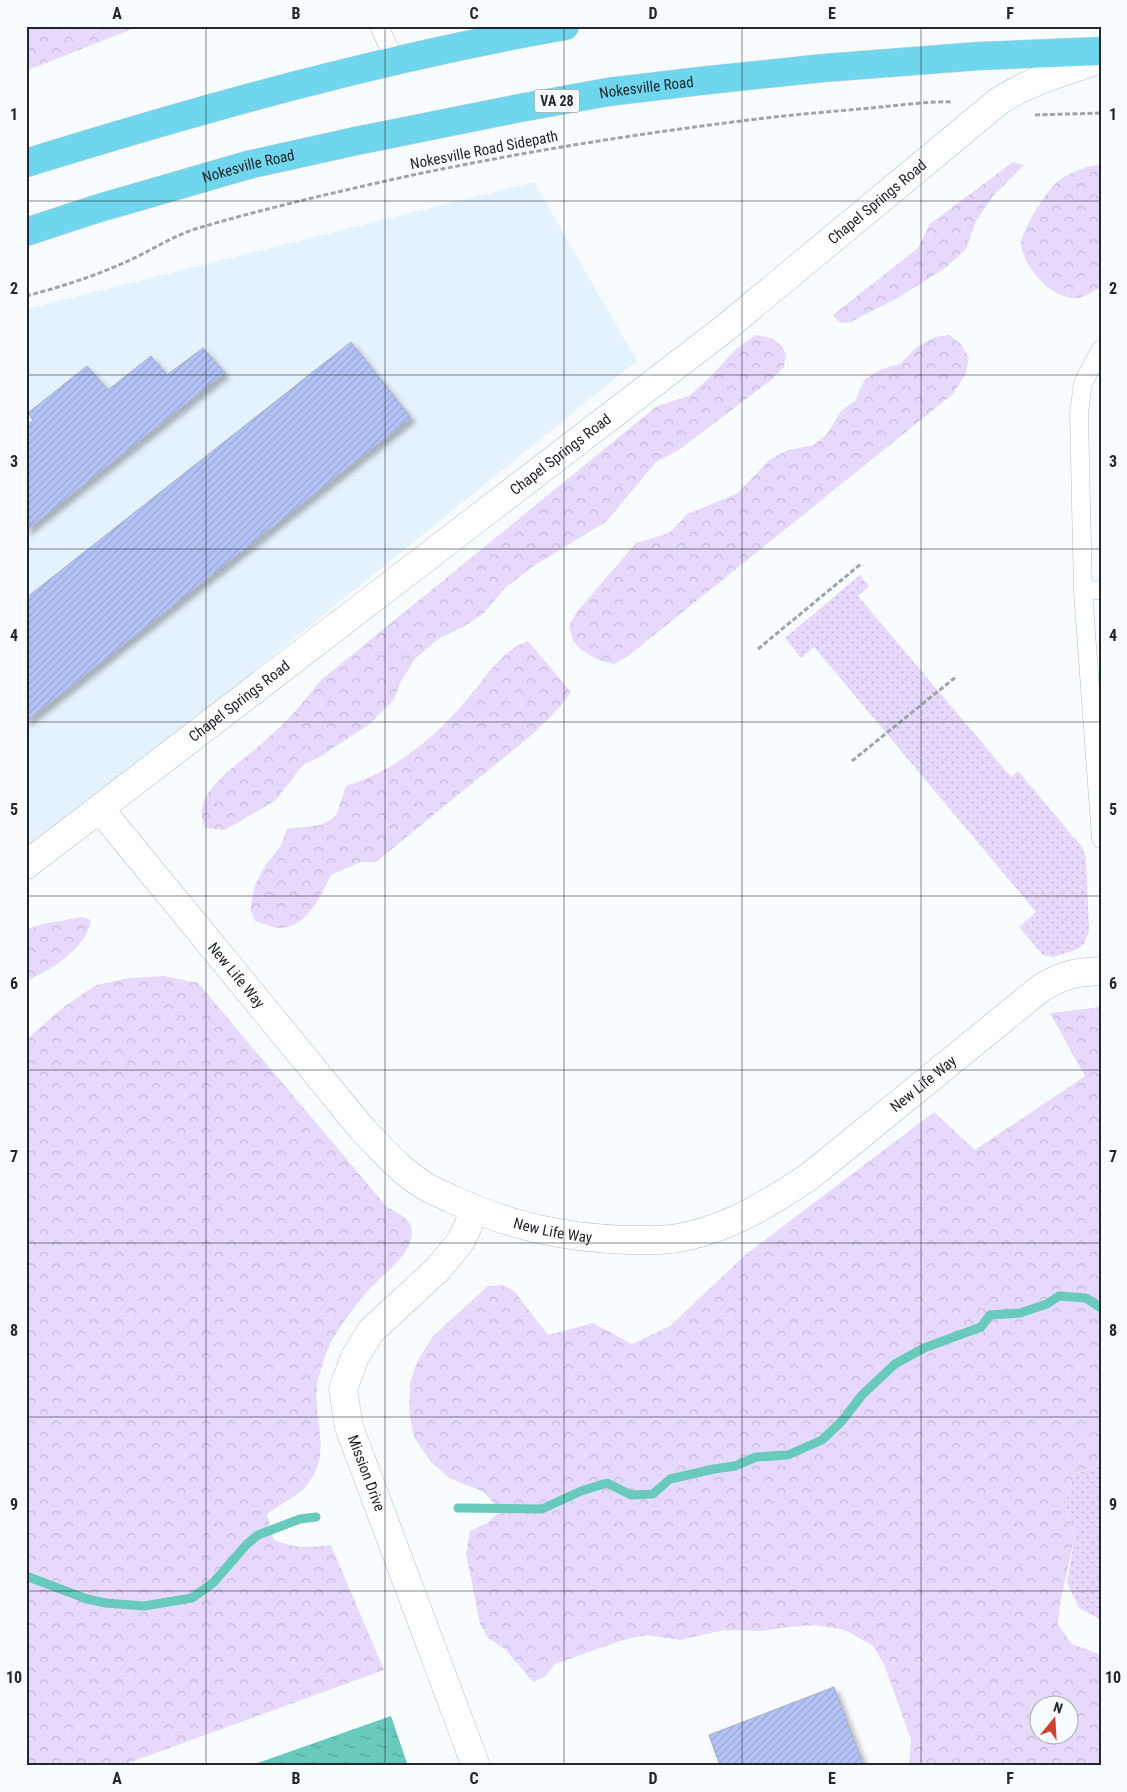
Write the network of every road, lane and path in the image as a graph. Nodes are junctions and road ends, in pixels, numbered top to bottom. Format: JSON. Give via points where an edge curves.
{"nodes":[{"id":1,"x":379,"y":26,"type":"edge"},
{"id":2,"x":565,"y":26,"type":"edge"},
{"id":3,"x":1101,"y":51,"type":"edge"},
{"id":4,"x":1101,"y":59,"type":"edge"},
{"id":5,"x":395,"y":61,"type":"junction"},
{"id":6,"x":955,"y":102,"type":"dead end"},
{"id":7,"x":1101,"y":113,"type":"edge"},
{"id":8,"x":1033,"y":115,"type":"dead end"},
{"id":9,"x":26,"y":163,"type":"edge"},
{"id":10,"x":26,"y":232,"type":"edge"},
{"id":11,"x":26,"y":296,"type":"edge"},
{"id":12,"x":1101,"y":349,"type":"edge"},
{"id":13,"x":862,"y":563,"type":"dead end"},
{"id":14,"x":1092,"y":590,"type":"edge"},
{"id":15,"x":758,"y":649,"type":"dead end"},
{"id":16,"x":958,"y":676,"type":"dead end"},
{"id":17,"x":852,"y":761,"type":"dead end"},
{"id":18,"x":100,"y":809,"type":"junction"},
{"id":19,"x":1101,"y":839,"type":"edge"},
{"id":20,"x":26,"y":865,"type":"edge"},
{"id":21,"x":1101,"y":971,"type":"edge"},
{"id":22,"x":475,"y":1210,"type":"junction"},
{"id":23,"x":476,"y":1766,"type":"edge"}],
"edges":[{"from":1,"to":5,"type":"lane"},
{"from":2,"to":5,"type":"highway"},
{"from":3,"to":10,"type":"highway","name":"Nokesville Road","number":"VA 28","via":[[834,67],[608,92],[248,165]]},
{"from":4,"to":18,"type":"street","name":"Chapel Springs Road","via":[[1030,84],[999,101],[724,329]]},
{"from":5,"to":9,"type":"highway","via":[[226,103]]},
{"from":6,"to":11,"type":"path","name":"Nokesville Road Sidepath","via":[[698,126],[470,163],[250,213],[171,238],[132,260]]},
{"from":7,"to":8,"type":"path"},
{"from":12,"to":14,"type":"lane","via":[[1084,383],[1079,414]]},
{"from":13,"to":15,"type":"path"},
{"from":14,"to":19,"type":"lane"},
{"from":16,"to":17,"type":"path"},
{"from":18,"to":20,"type":"street","name":"Chapel Springs Road"},
{"from":18,"to":22,"type":"street","name":"New Life Way","via":[[363,1130],[424,1186]]},
{"from":21,"to":22,"type":"street","name":"New Life Way","via":[[1060,977],[1041,988],[810,1176],[778,1198],[734,1220],[688,1236],[647,1240],[595,1239],[554,1234]]},
{"from":22,"to":23,"type":"street","name":"Mission Drive","via":[[461,1241],[438,1269],[371,1331],[355,1357],[343,1389],[349,1427]]}]}
